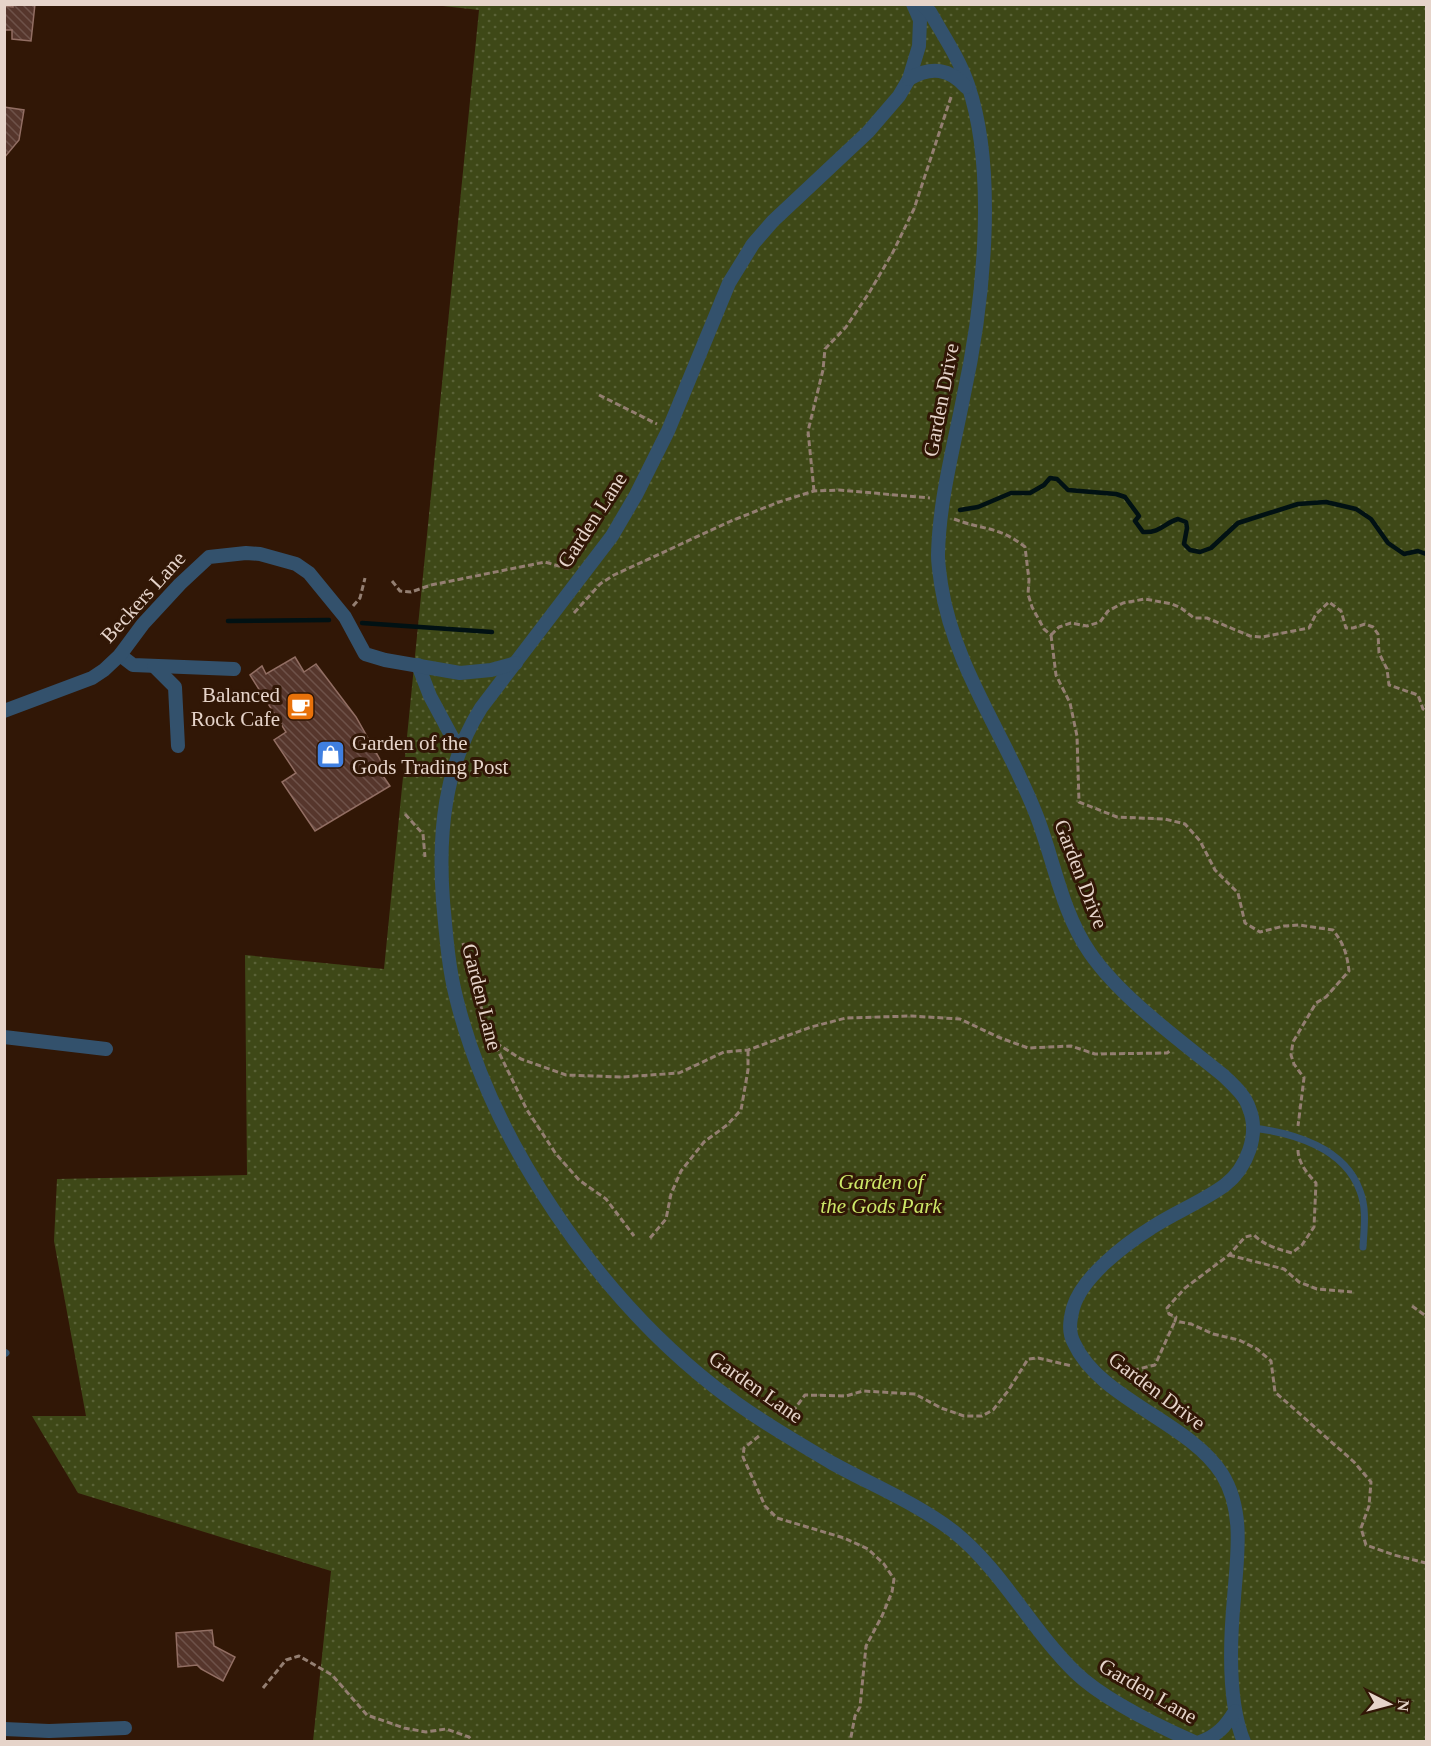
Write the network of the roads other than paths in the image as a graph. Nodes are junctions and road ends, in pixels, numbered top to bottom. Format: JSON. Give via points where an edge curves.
{"nodes":[{"id":1,"x":913,"y":4,"type":"edge"},
{"id":2,"x":922,"y":4,"type":"edge"},
{"id":3,"x":909,"y":79,"type":"junction"},
{"id":4,"x":970,"y":91,"type":"junction"},
{"id":5,"x":120,"y":655,"type":"junction"},
{"id":6,"x":516,"y":663,"type":"junction"},
{"id":7,"x":418,"y":665,"type":"junction"},
{"id":8,"x":154,"y":666,"type":"junction"},
{"id":9,"x":234,"y":669,"type":"dead end"},
{"id":10,"x":4,"y":711,"type":"edge"},
{"id":11,"x":178,"y":746,"type":"dead end"},
{"id":12,"x":459,"y":750,"type":"junction"},
{"id":13,"x":4,"y":1037,"type":"edge"},
{"id":14,"x":106,"y":1049,"type":"dead end"},
{"id":15,"x":1253,"y":1128,"type":"junction"},
{"id":16,"x":1363,"y":1247,"type":"dead end"},
{"id":17,"x":1235,"y":1712,"type":"junction"},
{"id":18,"x":125,"y":1728,"type":"dead end"},
{"id":19,"x":4,"y":1729,"type":"edge"},
{"id":20,"x":1194,"y":1742,"type":"edge"},
{"id":21,"x":1200,"y":1742,"type":"edge"},
{"id":22,"x":1244,"y":1742,"type":"edge"}],
"edges":[{"from":1,"to":3,"type":"street","name":"Garden Lane","via":[[920,20],[920,33]]},
{"from":2,"to":4,"type":"street","name":"Garden Drive","via":[[945,39]]},
{"from":3,"to":4,"type":"street","via":[[934,70],[958,78]]},
{"from":3,"to":6,"type":"street","name":"Garden Lane","via":[[868,132],[773,220],[746,253],[729,283],[668,431],[624,516]]},
{"from":4,"to":15,"type":"street","name":"Garden Drive","via":[[983,166],[982,275],[971,358],[941,514],[938,559],[949,622],[1039,822],[1060,892],[1090,953],[1119,987],[1240,1092],[1250,1108]]},
{"from":5,"to":7,"type":"street","name":"Beckers Lane","via":[[143,624],[209,557],[246,553],[296,564],[309,573],[344,616],[365,654]]},
{"from":5,"to":8,"type":"street","via":[[133,665]]},
{"from":5,"to":10,"type":"street","name":"Beckers Lane","via":[[92,678]]},
{"from":6,"to":7,"type":"street","name":"Beckers Lane","via":[[460,673]]},
{"from":6,"to":12,"type":"street","name":"Garden Lane","via":[[481,708]]},
{"from":7,"to":12,"type":"street"},
{"from":8,"to":9,"type":"street"},
{"from":8,"to":11,"type":"street","via":[[175,687]]},
{"from":12,"to":20,"type":"street","name":"Garden Lane","via":[[442,820],[441,846],[446,939],[458,1003],[485,1085],[521,1157],[595,1267],[643,1323],[718,1389],[782,1433],[951,1530],[984,1559],[1044,1638],[1077,1674],[1127,1708]]},
{"from":13,"to":14,"type":"street"},
{"from":15,"to":16,"type":"lane","via":[[1298,1137],[1330,1153],[1348,1171],[1360,1190],[1365,1213]]},
{"from":15,"to":17,"type":"street","name":"Garden Drive","via":[[1251,1150],[1227,1184],[1150,1228],[1092,1275],[1075,1302],[1069,1322],[1073,1342],[1098,1376],[1209,1458],[1232,1495],[1238,1545],[1232,1670]]},
{"from":17,"to":21,"type":"street","via":[[1221,1731]]},
{"from":17,"to":22,"type":"street","name":"Garden Drive"},
{"from":18,"to":19,"type":"street"}]}
